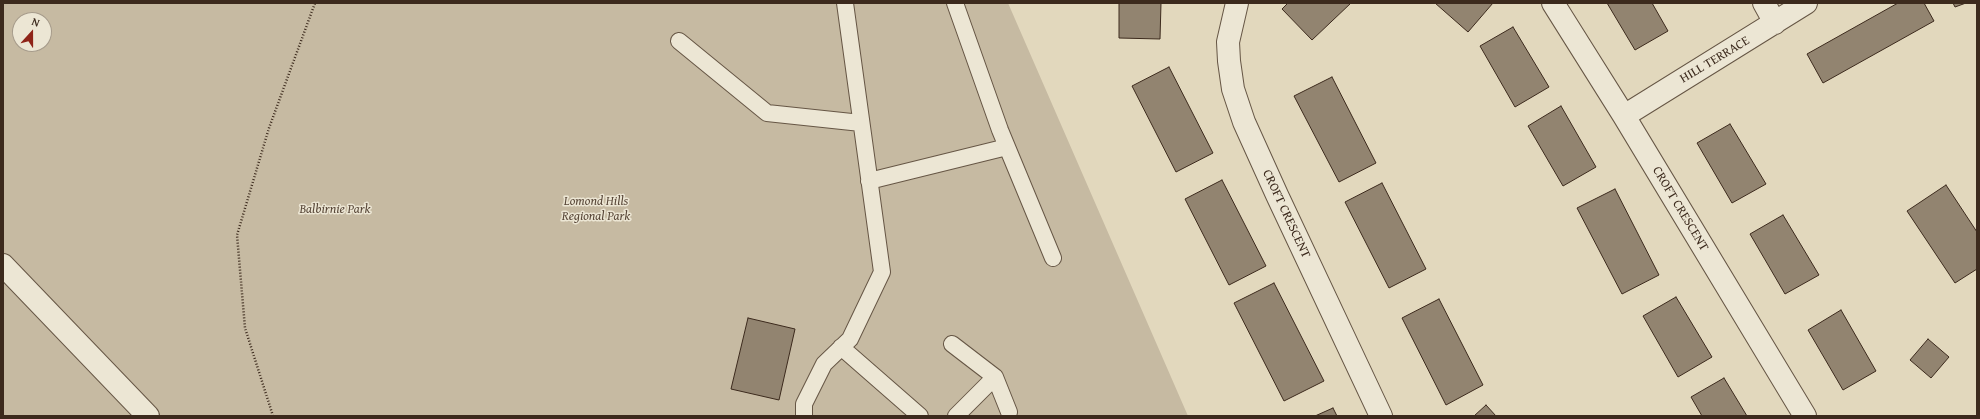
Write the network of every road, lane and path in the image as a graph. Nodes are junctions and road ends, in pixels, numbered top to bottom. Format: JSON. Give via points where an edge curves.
{"nodes":[{"id":1,"x":315,"y":3,"type":"edge"},
{"id":2,"x":845,"y":3,"type":"edge"},
{"id":3,"x":955,"y":3,"type":"edge"},
{"id":4,"x":1237,"y":3,"type":"edge"},
{"id":5,"x":1553,"y":3,"type":"edge"},
{"id":6,"x":1764,"y":3,"type":"edge"},
{"id":7,"x":1806,"y":3,"type":"edge"},
{"id":8,"x":1775,"y":23,"type":"junction"},
{"id":9,"x":679,"y":41,"type":"dead end"},
{"id":10,"x":1624,"y":116,"type":"junction"},
{"id":11,"x":861,"y":123,"type":"junction"},
{"id":12,"x":1007,"y":146,"type":"junction"},
{"id":13,"x":869,"y":181,"type":"junction"},
{"id":14,"x":1053,"y":258,"type":"dead end"},
{"id":15,"x":3,"y":265,"type":"edge"},
{"id":16,"x":952,"y":344,"type":"dead end"},
{"id":17,"x":841,"y":347,"type":"junction"},
{"id":18,"x":995,"y":377,"type":"junction"},
{"id":19,"x":1009,"y":412,"type":"dead end"},
{"id":20,"x":138,"y":413,"type":"edge"},
{"id":21,"x":273,"y":416,"type":"edge"},
{"id":22,"x":804,"y":416,"type":"edge"},
{"id":23,"x":920,"y":416,"type":"edge"},
{"id":24,"x":956,"y":416,"type":"edge"},
{"id":25,"x":1381,"y":416,"type":"edge"},
{"id":26,"x":1806,"y":416,"type":"edge"}],
"edges":[{"from":1,"to":21,"type":"path","via":[[269,128],[237,236],[245,328]]},
{"from":2,"to":11,"type":"lane"},
{"from":3,"to":12,"type":"lane"},
{"from":4,"to":25,"type":"street","name":"CROFT CRESCENT","via":[[1228,42],[1229,61],[1233,89],[1244,122]]},
{"from":5,"to":10,"type":"street","name":"CROFT CRESCENT"},
{"from":6,"to":8,"type":"street"},
{"from":7,"to":8,"type":"street","name":"HILL TERRACE"},
{"from":8,"to":10,"type":"street","name":"HILL TERRACE"},
{"from":9,"to":11,"type":"lane","via":[[767,113]]},
{"from":10,"to":26,"type":"street","name":"CROFT CRESCENT"},
{"from":11,"to":13,"type":"lane"},
{"from":12,"to":13,"type":"lane"},
{"from":12,"to":14,"type":"lane"},
{"from":13,"to":17,"type":"lane","via":[[882,272],[850,339]]},
{"from":15,"to":20,"type":"street"},
{"from":16,"to":18,"type":"lane"},
{"from":17,"to":22,"type":"lane","via":[[824,364],[804,404]]},
{"from":17,"to":23,"type":"lane"},
{"from":18,"to":19,"type":"lane"},
{"from":18,"to":24,"type":"lane"}]}
